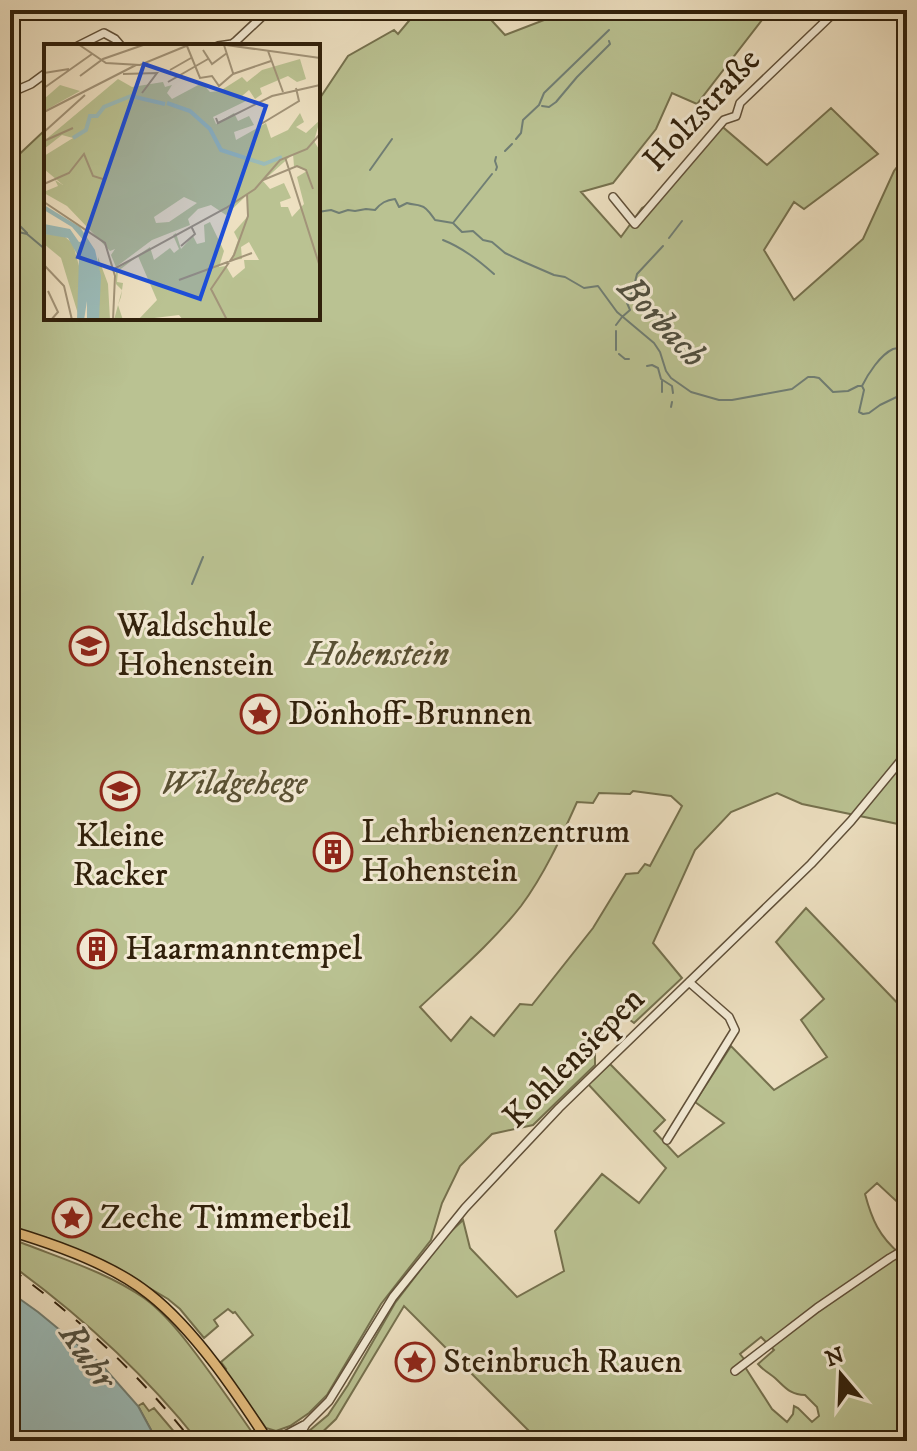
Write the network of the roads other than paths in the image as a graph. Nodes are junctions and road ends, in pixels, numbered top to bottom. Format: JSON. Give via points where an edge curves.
{"nodes":[{"id":1,"x":269,"y":10,"type":"edge"},
{"id":2,"x":837,"y":10,"type":"edge"},
{"id":3,"x":82,"y":44,"type":"edge"},
{"id":4,"x":119,"y":44,"type":"edge"},
{"id":5,"x":232,"y":44,"type":"edge"},
{"id":6,"x":44,"y":74,"type":"edge"},
{"id":7,"x":10,"y":93,"type":"edge"},
{"id":8,"x":613,"y":197,"type":"dead end"},
{"id":9,"x":907,"y":753,"type":"edge"},
{"id":10,"x":689,"y":982,"type":"junction"},
{"id":11,"x":667,"y":1140,"type":"dead end"},
{"id":12,"x":10,"y":1231,"type":"edge"},
{"id":13,"x":907,"y":1248,"type":"edge"},
{"id":14,"x":735,"y":1371,"type":"dead end"},
{"id":15,"x":306,"y":1424,"type":"junction"},
{"id":16,"x":268,"y":1441,"type":"edge"},
{"id":17,"x":274,"y":1441,"type":"edge"},
{"id":18,"x":290,"y":1441,"type":"edge"}],
"edges":[{"from":1,"to":5,"type":"street"},
{"from":2,"to":8,"type":"street","name":"Holzstraße","via":[[740,103],[736,116],[724,120],[635,224]]},
{"from":3,"to":4,"type":"street","via":[[104,33]]},
{"from":6,"to":7,"type":"street"},
{"from":9,"to":10,"type":"street","name":"Kohlensiepen","via":[[841,832]]},
{"from":10,"to":11,"type":"street","via":[[729,1017],[735,1030]]},
{"from":10,"to":15,"type":"street","name":"Kohlensiepen","via":[[465,1208],[393,1297],[337,1390]]},
{"from":12,"to":16,"type":"main road","via":[[71,1252],[150,1294],[210,1359]]},
{"from":13,"to":14,"type":"street"},
{"from":15,"to":17,"type":"street","name":"Kohlensiepen"},
{"from":15,"to":18,"type":"street","name":"Kohlensiepen"}]}
